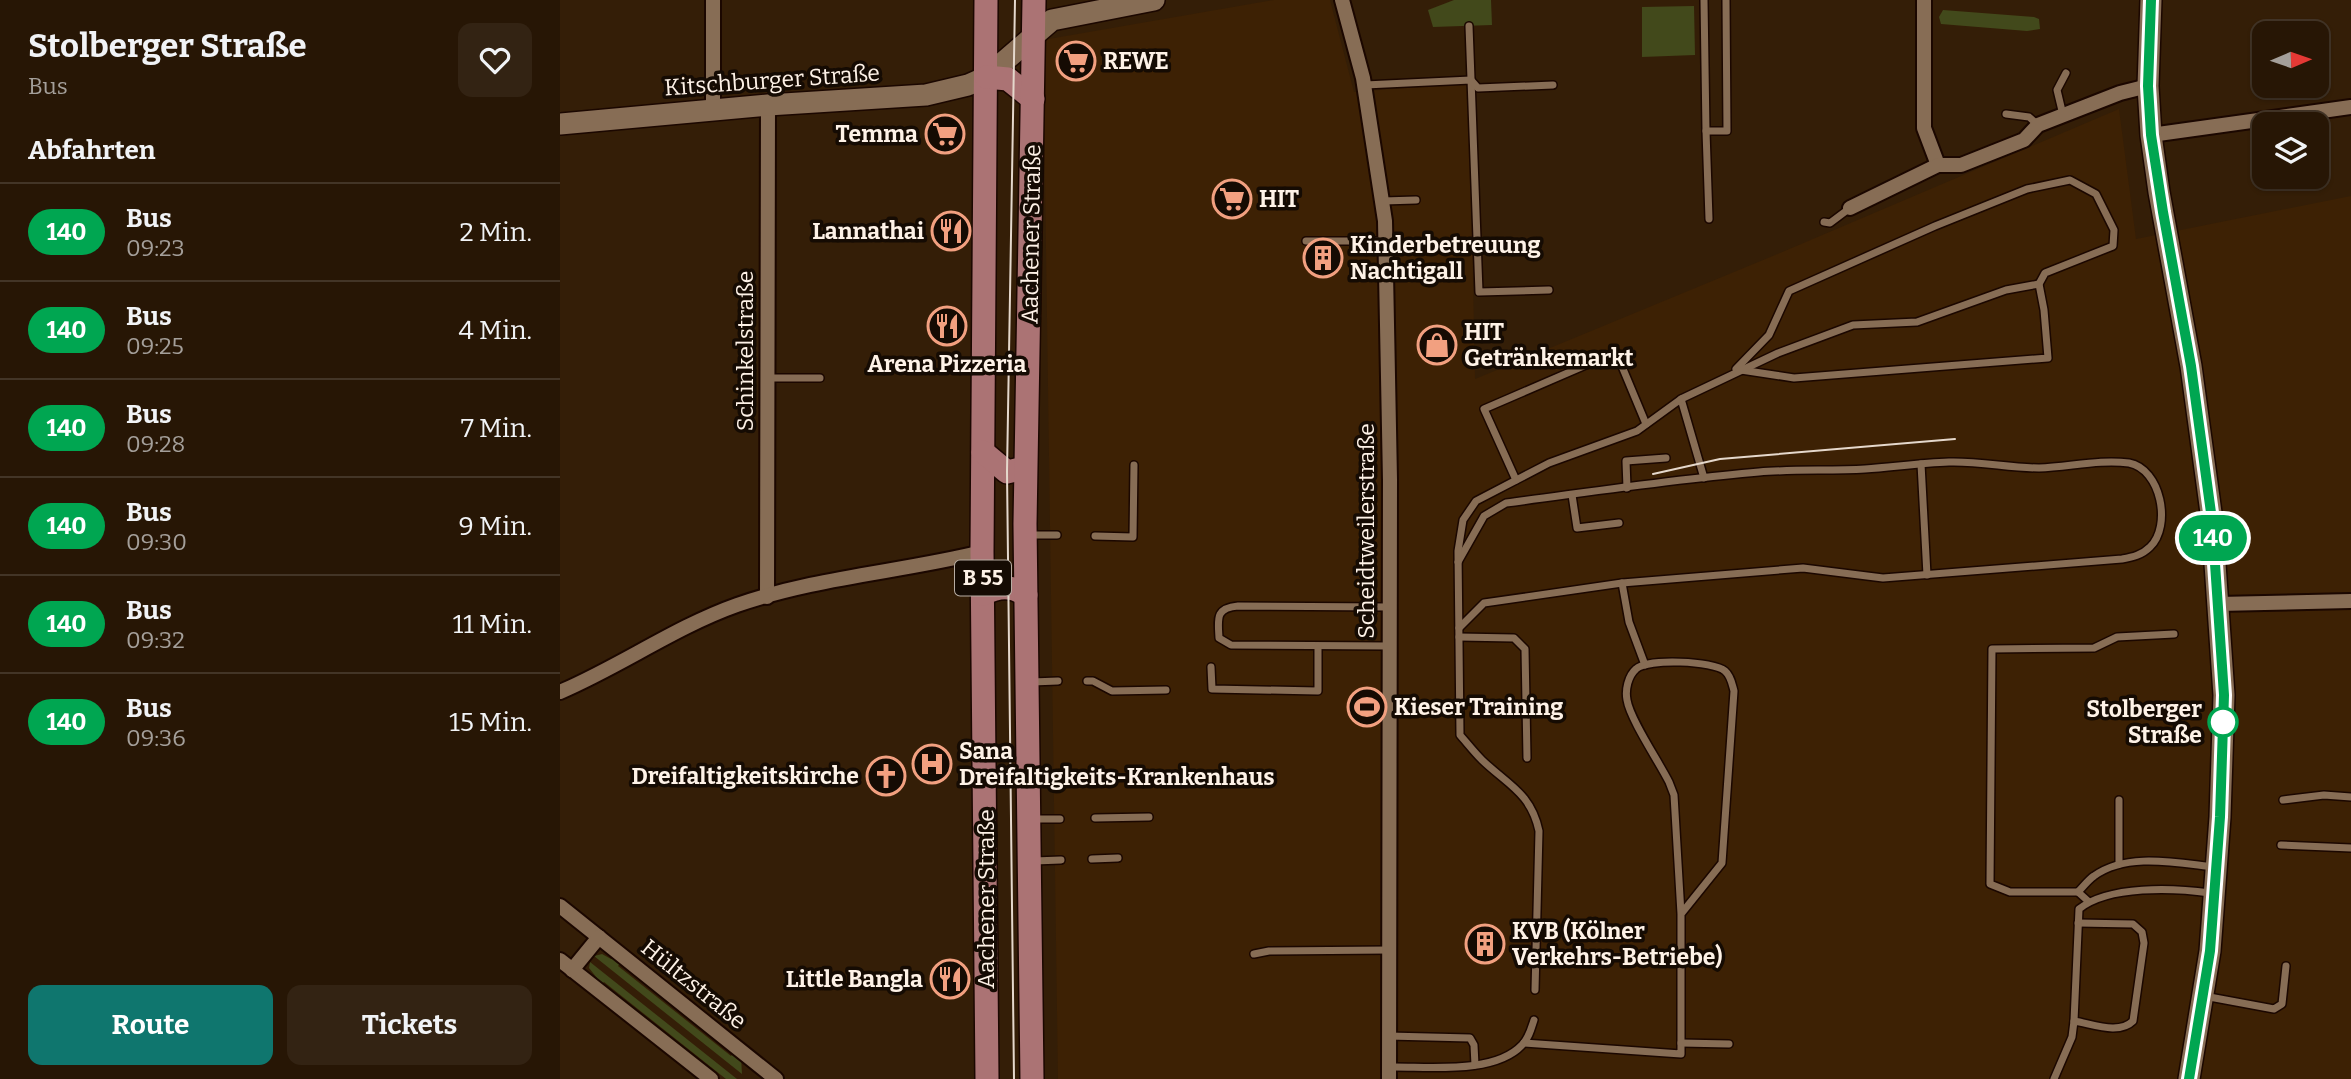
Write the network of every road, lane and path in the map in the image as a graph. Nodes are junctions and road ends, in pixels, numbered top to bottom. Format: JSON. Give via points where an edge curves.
{"nodes":[{"id":1,"x":713,"y":0,"type":"edge"},
{"id":2,"x":986,"y":0,"type":"edge"},
{"id":3,"x":1034,"y":0,"type":"edge"},
{"id":4,"x":1154,"y":0,"type":"edge"},
{"id":5,"x":1342,"y":0,"type":"edge"},
{"id":6,"x":1704,"y":0,"type":"edge"},
{"id":7,"x":1726,"y":0,"type":"edge"},
{"id":8,"x":1924,"y":0,"type":"edge"},
{"id":9,"x":2151,"y":0,"type":"edge"},
{"id":10,"x":1469,"y":26,"type":"dead end"},
{"id":11,"x":1034,"y":38,"type":"junction"},
{"id":12,"x":2066,"y":73,"type":"dead end"},
{"id":13,"x":986,"y":77,"type":"junction"},
{"id":14,"x":1471,"y":80,"type":"junction"},
{"id":15,"x":1365,"y":85,"type":"junction"},
{"id":16,"x":1553,"y":85,"type":"dead end"},
{"id":17,"x":2148,"y":86,"type":"junction"},
{"id":18,"x":1033,"y":99,"type":"junction"},
{"id":19,"x":768,"y":105,"type":"junction"},
{"id":20,"x":2351,"y":107,"type":"edge"},
{"id":21,"x":713,"y":110,"type":"junction"},
{"id":22,"x":2006,"y":114,"type":"dead end"},
{"id":23,"x":2063,"y":116,"type":"junction"},
{"id":24,"x":560,"y":124,"type":"edge"},
{"id":25,"x":2038,"y":125,"type":"junction"},
{"id":26,"x":1706,"y":131,"type":"junction"},
{"id":27,"x":2151,"y":135,"type":"junction"},
{"id":28,"x":1938,"y":165,"type":"junction"},
{"id":29,"x":1416,"y":200,"type":"dead end"},
{"id":30,"x":1382,"y":201,"type":"junction"},
{"id":31,"x":1850,"y":208,"type":"joint"},
{"id":32,"x":1709,"y":219,"type":"dead end"},
{"id":33,"x":1824,"y":222,"type":"dead end"},
{"id":34,"x":1307,"y":241,"type":"dead end"},
{"id":35,"x":1385,"y":241,"type":"junction"},
{"id":36,"x":2039,"y":284,"type":"junction"},
{"id":37,"x":1549,"y":290,"type":"dead end"},
{"id":38,"x":1740,"y":370,"type":"junction"},
{"id":39,"x":1731,"y":375,"type":"junction"},
{"id":40,"x":767,"y":378,"type":"junction"},
{"id":41,"x":820,"y":379,"type":"dead end"},
{"id":42,"x":1681,"y":399,"type":"junction"},
{"id":43,"x":1646,"y":424,"type":"junction"},
{"id":44,"x":983,"y":452,"type":"junction"},
{"id":45,"x":1666,"y":458,"type":"dead end"},
{"id":46,"x":1921,"y":464,"type":"junction"},
{"id":47,"x":1134,"y":465,"type":"dead end"},
{"id":48,"x":1025,"y":468,"type":"junction"},
{"id":49,"x":1704,"y":478,"type":"junction"},
{"id":50,"x":1516,"y":480,"type":"junction"},
{"id":51,"x":1627,"y":488,"type":"junction"},
{"id":52,"x":1572,"y":495,"type":"junction"},
{"id":53,"x":1619,"y":523,"type":"dead end"},
{"id":54,"x":1025,"y":535,"type":"junction"},
{"id":55,"x":1056,"y":536,"type":"dead end"},
{"id":56,"x":1095,"y":536,"type":"dead end"},
{"id":57,"x":982,"y":552,"type":"junction"},
{"id":58,"x":1458,"y":562,"type":"junction"},
{"id":59,"x":1927,"y":575,"type":"junction"},
{"id":60,"x":1622,"y":583,"type":"junction"},
{"id":61,"x":983,"y":594,"type":"junction"},
{"id":62,"x":1026,"y":595,"type":"junction"},
{"id":63,"x":767,"y":597,"type":"junction"},
{"id":64,"x":2351,"y":601,"type":"edge"},
{"id":65,"x":2218,"y":604,"type":"junction"},
{"id":66,"x":1389,"y":607,"type":"junction"},
{"id":67,"x":1459,"y":628,"type":"junction"},
{"id":68,"x":2174,"y":634,"type":"dead end"},
{"id":69,"x":1459,"y":637,"type":"junction"},
{"id":70,"x":1318,"y":646,"type":"junction"},
{"id":71,"x":1389,"y":646,"type":"junction"},
{"id":72,"x":1645,"y":665,"type":"junction"},
{"id":73,"x":1211,"y":667,"type":"dead end"},
{"id":74,"x":1058,"y":681,"type":"dead end"},
{"id":75,"x":1087,"y":681,"type":"dead end"},
{"id":76,"x":1028,"y":682,"type":"junction"},
{"id":77,"x":1166,"y":690,"type":"dead end"},
{"id":78,"x":560,"y":692,"type":"edge"},
{"id":79,"x":1527,"y":758,"type":"dead end"},
{"id":80,"x":2351,"y":797,"type":"edge"},
{"id":81,"x":2119,"y":800,"type":"dead end"},
{"id":82,"x":2283,"y":800,"type":"dead end"},
{"id":83,"x":1149,"y":817,"type":"dead end"},
{"id":84,"x":1060,"y":818,"type":"dead end"},
{"id":85,"x":1095,"y":818,"type":"dead end"},
{"id":86,"x":1029,"y":819,"type":"junction"},
{"id":87,"x":2281,"y":845,"type":"dead end"},
{"id":88,"x":2351,"y":848,"type":"edge"},
{"id":89,"x":1118,"y":858,"type":"dead end"},
{"id":90,"x":1092,"y":859,"type":"dead end"},
{"id":91,"x":1061,"y":860,"type":"dead end"},
{"id":92,"x":1030,"y":861,"type":"junction"},
{"id":93,"x":2119,"y":864,"type":"junction"},
{"id":94,"x":2216,"y":867,"type":"junction"},
{"id":95,"x":2078,"y":892,"type":"junction"},
{"id":96,"x":2215,"y":894,"type":"junction"},
{"id":97,"x":2088,"y":901,"type":"junction"},
{"id":98,"x":560,"y":906,"type":"edge"},
{"id":99,"x":1681,"y":914,"type":"junction"},
{"id":100,"x":2078,"y":923,"type":"junction"},
{"id":101,"x":599,"y":937,"type":"junction"},
{"id":102,"x":1389,"y":950,"type":"junction"},
{"id":103,"x":1254,"y":954,"type":"dead end"},
{"id":104,"x":560,"y":960,"type":"edge"},
{"id":105,"x":2286,"y":966,"type":"dead end"},
{"id":106,"x":572,"y":970,"type":"junction"},
{"id":107,"x":1535,"y":990,"type":"dead end"},
{"id":108,"x":2203,"y":996,"type":"junction"},
{"id":109,"x":1534,"y":1020,"type":"dead end"},
{"id":110,"x":2074,"y":1021,"type":"junction"},
{"id":111,"x":1388,"y":1036,"type":"junction"},
{"id":112,"x":1524,"y":1043,"type":"junction"},
{"id":113,"x":1681,"y":1043,"type":"junction"},
{"id":114,"x":1729,"y":1044,"type":"dead end"},
{"id":115,"x":1475,"y":1065,"type":"junction"},
{"id":116,"x":760,"y":1067,"type":"junction"},
{"id":117,"x":1387,"y":1075,"type":"edge"},
{"id":118,"x":711,"y":1079,"type":"edge"},
{"id":119,"x":751,"y":1079,"type":"edge"},
{"id":120,"x":776,"y":1079,"type":"edge"},
{"id":121,"x":986,"y":1079,"type":"edge"},
{"id":122,"x":1032,"y":1079,"type":"edge"},
{"id":123,"x":2054,"y":1079,"type":"edge"},
{"id":124,"x":2189,"y":1079,"type":"edge"}],
"edges":[{"from":1,"to":21,"type":"street"},
{"from":2,"to":13,"type":"main road","name":"Aachener Straße","number":"B 55"},
{"from":3,"to":11,"type":"main road","name":"Aachener Straße","number":"B 55"},
{"from":4,"to":11,"type":"street","name":"Kitschburger Straße","via":[[1061,17]]},
{"from":5,"to":15,"type":"street","name":"Scheidtweilerstraße"},
{"from":6,"to":26,"type":"lane"},
{"from":7,"to":26,"type":"lane","via":[[1727,131]]},
{"from":8,"to":28,"type":"street","via":[[1924,128]]},
{"from":9,"to":17,"type":"street"},
{"from":10,"to":14,"type":"lane"},
{"from":11,"to":13,"type":"street","name":"Kitschburger Straße"},
{"from":11,"to":18,"type":"main road","name":"Aachener Straße","number":"B 55"},
{"from":12,"to":23,"type":"lane","via":[[2057,90]]},
{"from":13,"to":18,"type":"main road","via":[[1008,79]]},
{"from":13,"to":19,"type":"street","name":"Kitschburger Straße","via":[[926,95]]},
{"from":13,"to":44,"type":"main road","name":"Aachener Straße","number":"B 55"},
{"from":14,"to":15,"type":"lane"},
{"from":14,"to":16,"type":"lane","via":[[1478,88]]},
{"from":14,"to":37,"type":"lane","via":[[1479,292]]},
{"from":15,"to":30,"type":"street","name":"Scheidtweilerstraße"},
{"from":17,"to":23,"type":"street"},
{"from":17,"to":27,"type":"street"},
{"from":18,"to":48,"type":"main road","name":"Aachener Straße","number":"B 55"},
{"from":19,"to":21,"type":"street","name":"Kitschburger Straße"},
{"from":19,"to":40,"type":"street","name":"Schinkelstraße"},
{"from":20,"to":27,"type":"street"},
{"from":21,"to":24,"type":"street","name":"Kitschburger Straße"},
{"from":22,"to":25,"type":"lane","via":[[2029,117]]},
{"from":23,"to":25,"type":"street"},
{"from":25,"to":28,"type":"street","via":[[2024,140],[1961,165]]},
{"from":26,"to":32,"type":"lane"},
{"from":27,"to":65,"type":"street","via":[[2191,366],[2212,520]]},
{"from":28,"to":31,"type":"street"},
{"from":29,"to":30,"type":"lane"},
{"from":30,"to":35,"type":"street","name":"Scheidtweilerstraße"},
{"from":31,"to":33,"type":"lane","via":[[1830,223]]},
{"from":34,"to":35,"type":"lane"},
{"from":35,"to":66,"type":"street","name":"Scheidtweilerstraße"},
{"from":36,"to":38,"type":"lane","via":[[2006,290],[1917,322],[1853,325]]},
{"from":36,"to":38,"type":"lane","via":[[2048,358],[1794,378]]},
{"from":36,"to":39,"type":"lane","via":[[2045,273],[2113,246],[2114,230],[2096,194],[2070,180],[2027,189],[1789,291],[1769,335]]},
{"from":38,"to":39,"type":"lane"},
{"from":39,"to":42,"type":"lane"},
{"from":40,"to":41,"type":"lane"},
{"from":40,"to":63,"type":"street","name":"Schinkelstraße"},
{"from":42,"to":43,"type":"lane"},
{"from":42,"to":49,"type":"lane"},
{"from":43,"to":50,"type":"lane"},
{"from":43,"to":50,"type":"lane","via":[[1616,352],[1484,409]]},
{"from":44,"to":48,"type":"main road","via":[[1007,472]]},
{"from":44,"to":57,"type":"main road","name":"Aachener Straße","number":"B 55"},
{"from":45,"to":51,"type":"lane","via":[[1626,461]]},
{"from":46,"to":49,"type":"lane"},
{"from":46,"to":59,"type":"lane"},
{"from":46,"to":59,"type":"lane","via":[[1979,462],[2038,468],[2132,464],[2153,480],[2160,517],[2154,542],[2137,556]]},
{"from":47,"to":56,"type":"lane","via":[[1133,537]]},
{"from":48,"to":54,"type":"main road","name":"Aachener Straße","number":"B 55"},
{"from":49,"to":51,"type":"lane"},
{"from":50,"to":58,"type":"lane","via":[[1475,501],[1463,520]]},
{"from":51,"to":52,"type":"lane"},
{"from":52,"to":53,"type":"lane","via":[[1577,528]]},
{"from":52,"to":58,"type":"lane","via":[[1506,503],[1485,516]]},
{"from":54,"to":55,"type":"lane"},
{"from":54,"to":62,"type":"main road","name":"Aachener Straße","number":"B 55"},
{"from":57,"to":61,"type":"main road","name":"Aachener Straße","number":"B 55"},
{"from":57,"to":63,"type":"street"},
{"from":58,"to":67,"type":"lane"},
{"from":59,"to":60,"type":"lane","via":[[1884,578],[1803,568]]},
{"from":60,"to":67,"type":"lane","via":[[1484,603]]},
{"from":60,"to":72,"type":"lane","via":[[1629,622]]},
{"from":61,"to":62,"type":"main road","via":[[1007,587]]},
{"from":61,"to":121,"type":"main road","name":"Aachener Straße","number":"B 55"},
{"from":62,"to":76,"type":"main road","name":"Aachener Straße","number":"B 55"},
{"from":63,"to":78,"type":"street","via":[[699,621]]},
{"from":64,"to":65,"type":"street"},
{"from":65,"to":94,"type":"street","via":[[2224,695]]},
{"from":66,"to":70,"type":"lane","via":[[1238,606],[1227,607],[1218,620],[1219,638],[1231,645]]},
{"from":66,"to":71,"type":"street","name":"Scheidtweilerstraße"},
{"from":67,"to":69,"type":"lane"},
{"from":68,"to":95,"type":"lane","via":[[2118,637],[2095,648],[1992,649],[1990,884],[2010,892]]},
{"from":69,"to":79,"type":"lane","via":[[1514,638],[1525,649]]},
{"from":69,"to":107,"type":"lane","via":[[1460,735],[1525,797],[1539,831]]},
{"from":70,"to":71,"type":"lane"},
{"from":70,"to":73,"type":"lane","via":[[1318,691],[1212,689]]},
{"from":71,"to":102,"type":"street","name":"Scheidtweilerstraße"},
{"from":72,"to":99,"type":"lane","via":[[1630,677],[1627,701],[1674,795]]},
{"from":72,"to":99,"type":"lane","via":[[1715,666],[1731,678],[1734,691],[1722,863]]},
{"from":74,"to":76,"type":"lane"},
{"from":75,"to":77,"type":"lane","via":[[1112,691]]},
{"from":76,"to":86,"type":"main road","name":"Aachener Straße","number":"B 55"},
{"from":80,"to":82,"type":"lane"},
{"from":81,"to":93,"type":"lane"},
{"from":83,"to":85,"type":"lane"},
{"from":84,"to":86,"type":"lane"},
{"from":86,"to":92,"type":"main road","name":"Aachener Straße","number":"B 55"},
{"from":87,"to":88,"type":"lane"},
{"from":89,"to":90,"type":"lane"},
{"from":91,"to":92,"type":"lane"},
{"from":92,"to":122,"type":"main road","name":"Aachener Straße","number":"B 55"},
{"from":93,"to":94,"type":"lane"},
{"from":93,"to":95,"type":"lane","via":[[2094,876]]},
{"from":94,"to":96,"type":"street"},
{"from":95,"to":97,"type":"lane"},
{"from":96,"to":97,"type":"lane","via":[[2175,889],[2110,894]]},
{"from":96,"to":108,"type":"street"},
{"from":97,"to":100,"type":"lane","via":[[2078,909]]},
{"from":98,"to":101,"type":"street","name":"Hültzstraße"},
{"from":99,"to":113,"type":"lane"},
{"from":100,"to":110,"type":"lane"},
{"from":100,"to":110,"type":"lane","via":[[2133,924],[2142,932],[2144,943],[2133,1021],[2118,1029]]},
{"from":101,"to":106,"type":"street"},
{"from":101,"to":116,"type":"street","name":"Hültzstraße"},
{"from":102,"to":103,"type":"lane"},
{"from":102,"to":111,"type":"street","name":"Scheidtweilerstraße"},
{"from":104,"to":106,"type":"street"},
{"from":105,"to":108,"type":"lane","via":[[2281,1004],[2274,1009]]},
{"from":106,"to":118,"type":"street"},
{"from":108,"to":124,"type":"street"},
{"from":109,"to":112,"type":"lane"},
{"from":110,"to":123,"type":"lane"},
{"from":111,"to":115,"type":"lane","via":[[1470,1038]]},
{"from":111,"to":117,"type":"street","name":"Scheidtweilerstraße"},
{"from":112,"to":113,"type":"lane","via":[[1681,1054]]},
{"from":112,"to":115,"type":"lane","via":[[1504,1057]]},
{"from":113,"to":114,"type":"lane"},
{"from":115,"to":117,"type":"lane"},
{"from":116,"to":119,"type":"street"},
{"from":116,"to":120,"type":"street","name":"Hültzstraße"}]}
